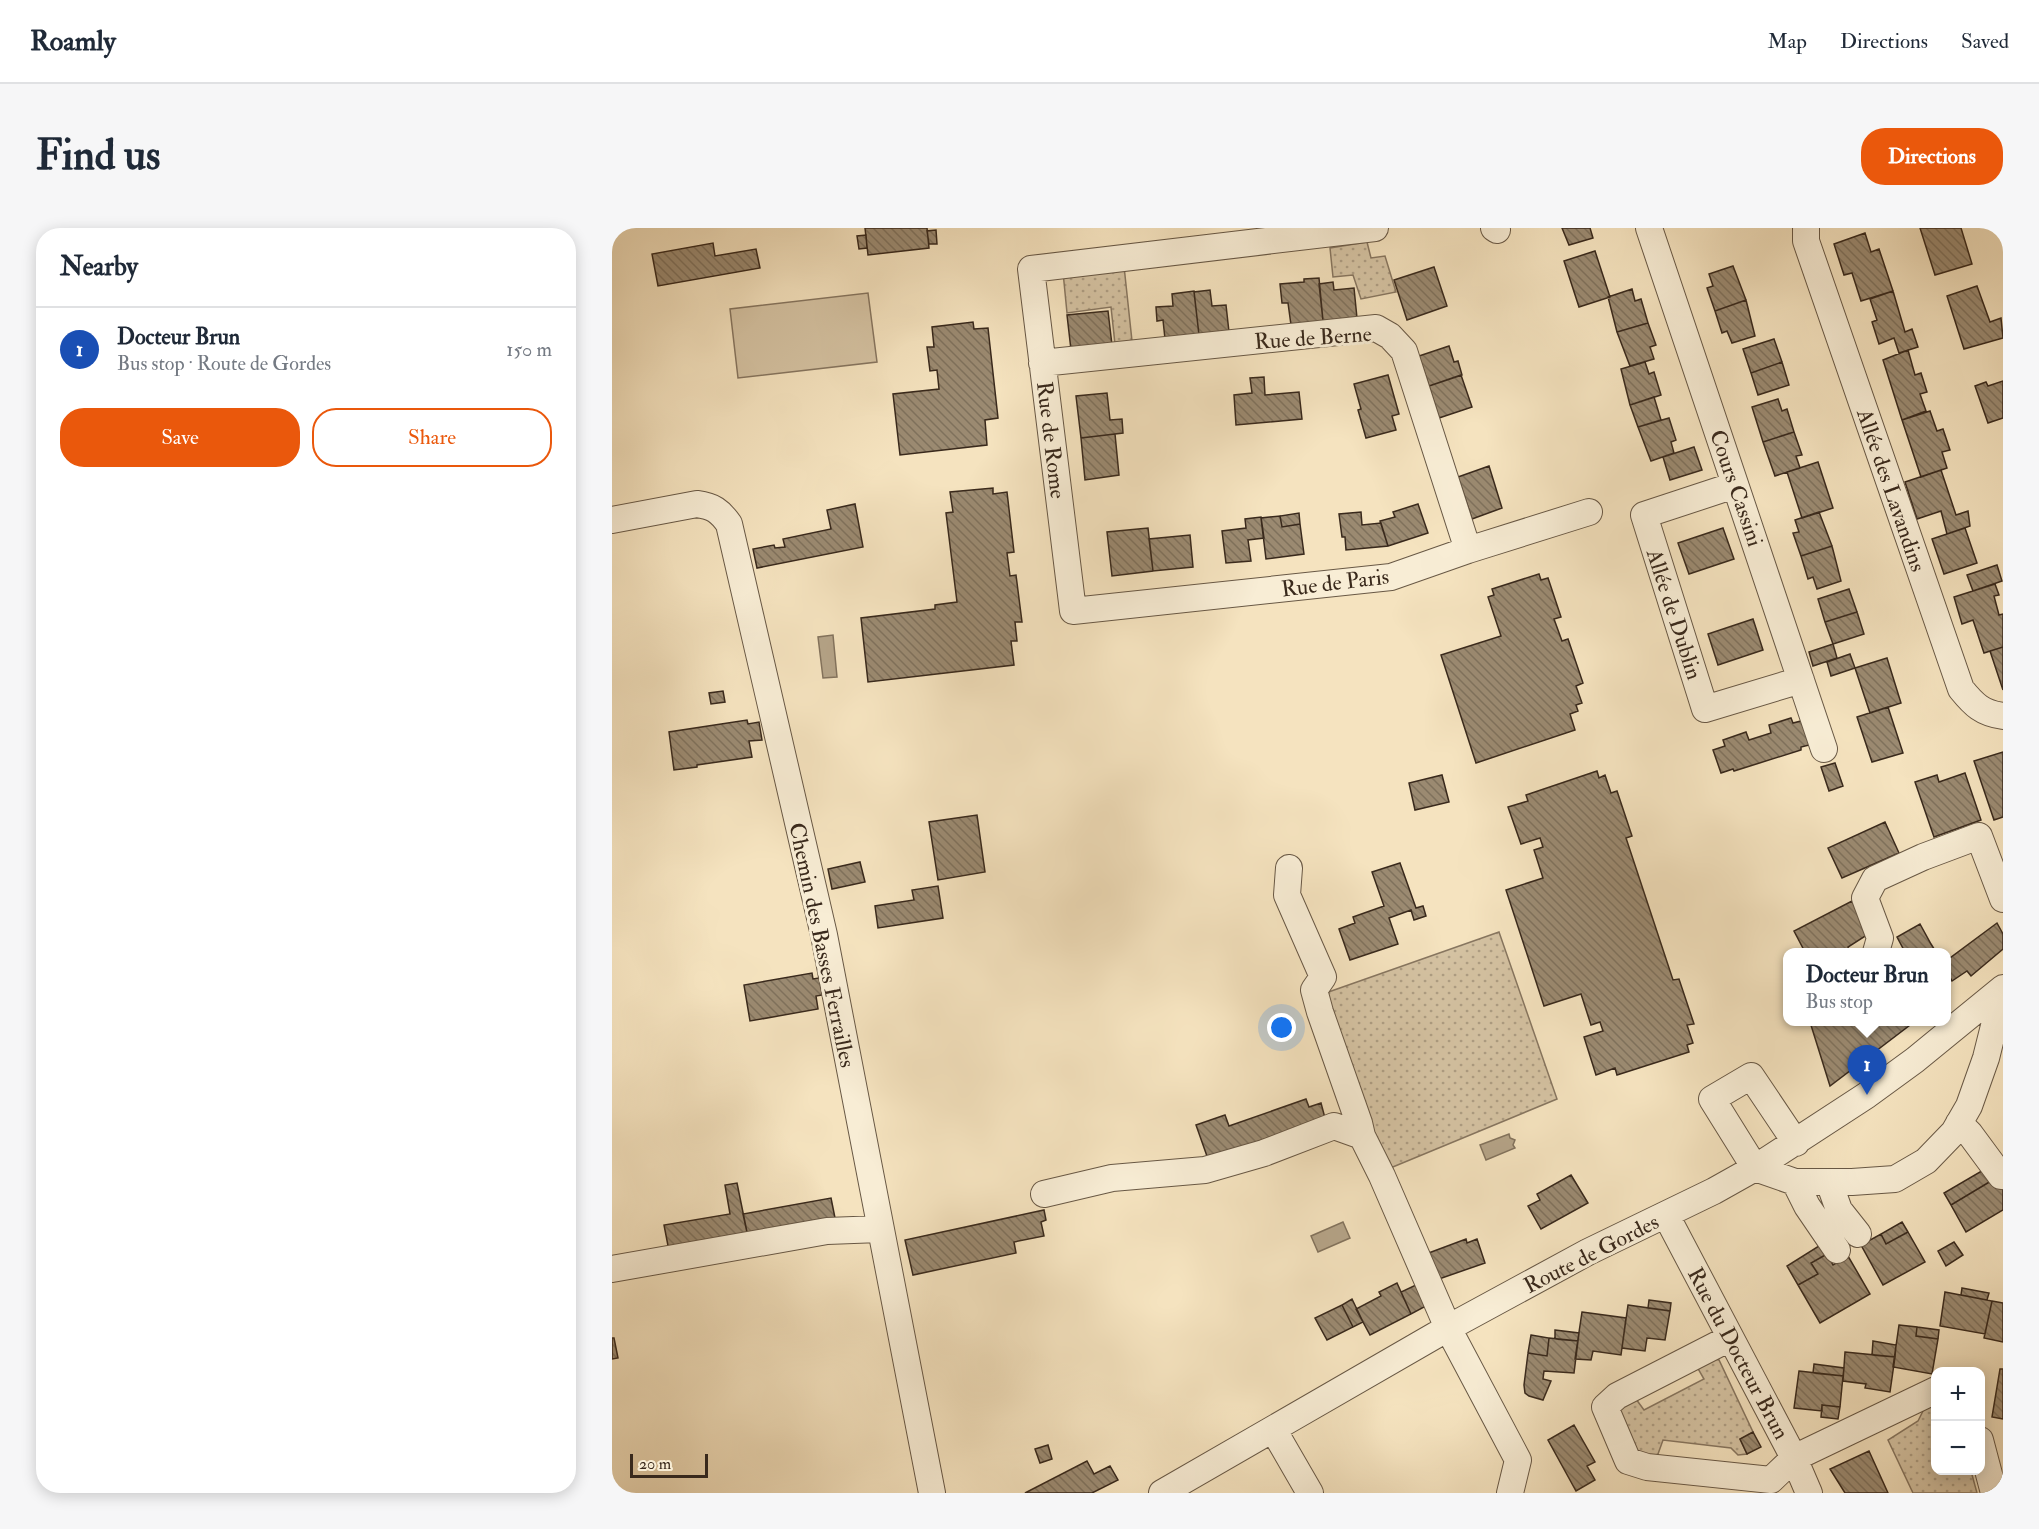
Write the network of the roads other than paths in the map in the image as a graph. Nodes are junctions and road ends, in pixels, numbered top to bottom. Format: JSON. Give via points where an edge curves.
{"nodes":[{"id":1,"x":1375,"y":228,"type":"edge"},
{"id":2,"x":1649,"y":228,"type":"edge"},
{"id":3,"x":1806,"y":235,"type":"edge"},
{"id":4,"x":1042,"y":363,"type":"junction"},
{"id":5,"x":1735,"y":485,"type":"junction"},
{"id":6,"x":1589,"y":512,"type":"dead end"},
{"id":7,"x":612,"y":520,"type":"edge"},
{"id":8,"x":1468,"y":550,"type":"junction"},
{"id":9,"x":1073,"y":611,"type":"joint"},
{"id":10,"x":1801,"y":680,"type":"junction"},
{"id":11,"x":2003,"y":716,"type":"edge"},
{"id":12,"x":1824,"y":749,"type":"dead end"},
{"id":13,"x":1289,"y":868,"type":"dead end"},
{"id":14,"x":2003,"y":899,"type":"edge"},
{"id":15,"x":1877,"y":948,"type":"edge"},
{"id":16,"x":2003,"y":989,"type":"edge"},
{"id":17,"x":1959,"y":1123,"type":"junction"},
{"id":18,"x":1362,"y":1136,"type":"junction"},
{"id":19,"x":1796,"y":1143,"type":"junction"},
{"id":20,"x":1755,"y":1168,"type":"junction"},
{"id":21,"x":2001,"y":1176,"type":"dead end"},
{"id":22,"x":1795,"y":1182,"type":"junction"},
{"id":23,"x":1829,"y":1182,"type":"junction"},
{"id":24,"x":1044,"y":1194,"type":"dead end"},
{"id":25,"x":1666,"y":1215,"type":"junction"},
{"id":26,"x":880,"y":1229,"type":"junction"},
{"id":27,"x":1858,"y":1234,"type":"dead end"},
{"id":28,"x":1837,"y":1250,"type":"dead end"},
{"id":29,"x":612,"y":1269,"type":"edge"},
{"id":30,"x":1448,"y":1328,"type":"junction"},
{"id":31,"x":1730,"y":1338,"type":"junction"},
{"id":32,"x":1931,"y":1391,"type":"edge"},
{"id":33,"x":1273,"y":1429,"type":"junction"},
{"id":34,"x":1794,"y":1458,"type":"junction"},
{"id":35,"x":1985,"y":1459,"type":"edge"},
{"id":36,"x":932,"y":1493,"type":"edge"},
{"id":37,"x":1162,"y":1493,"type":"edge"},
{"id":38,"x":1310,"y":1493,"type":"edge"},
{"id":39,"x":1510,"y":1493,"type":"edge"},
{"id":40,"x":1809,"y":1493,"type":"edge"},
{"id":41,"x":1994,"y":1493,"type":"edge"}],
"edges":[{"from":1,"to":4,"type":"street","name":"Rue de Rome","via":[[1031,269]]},
{"from":2,"to":5,"type":"street","name":"Cours Cassini"},
{"from":3,"to":11,"type":"street","name":"Allée des Lavandins","via":[[1962,689],[1973,705]]},
{"from":4,"to":8,"type":"street","name":"Rue de Berne","via":[[1376,328],[1404,351]]},
{"from":4,"to":9,"type":"street","name":"Rue de Rome"},
{"from":5,"to":10,"type":"street","name":"Cours Cassini"},
{"from":5,"to":10,"type":"street","name":"Allée de Dublin","via":[[1644,515],[1705,709]]},
{"from":6,"to":8,"type":"street","name":"Rue de Paris"},
{"from":7,"to":26,"type":"street","name":"Chemin des Basses Ferrailles","via":[[697,504],[710,506],[729,524],[824,935]]},
{"from":8,"to":9,"type":"street","name":"Rue de Paris","via":[[1391,577]]},
{"from":10,"to":12,"type":"street","name":"Cours Cassini"},
{"from":13,"to":18,"type":"street","via":[[1287,895],[1323,977],[1314,990]]},
{"from":14,"to":15,"type":"street","via":[[1979,836],[1923,857],[1875,879],[1865,898],[1880,938]]},
{"from":16,"to":17,"type":"street","via":[[1986,1058],[1970,1106]]},
{"from":16,"to":19,"type":"street","name":"Route de Gordes","via":[[1915,1060]]},
{"from":17,"to":21,"type":"street"},
{"from":17,"to":23,"type":"street","via":[[1926,1161],[1895,1179]]},
{"from":18,"to":24,"type":"street","via":[[1334,1126],[1205,1170],[1112,1178]]},
{"from":18,"to":30,"type":"street"},
{"from":19,"to":20,"type":"street","name":"Route de Gordes"},
{"from":19,"to":20,"type":"street","via":[[1751,1076],[1712,1099]]},
{"from":20,"to":22,"type":"street"},
{"from":20,"to":25,"type":"street","name":"Route de Gordes"},
{"from":22,"to":23,"type":"street"},
{"from":22,"to":28,"type":"street"},
{"from":23,"to":27,"type":"street","via":[[1839,1210]]},
{"from":25,"to":30,"type":"street","name":"Route de Gordes","via":[[1588,1252]]},
{"from":25,"to":31,"type":"street","name":"Rue du Docteur Brun"},
{"from":26,"to":29,"type":"street","via":[[827,1232]]},
{"from":26,"to":36,"type":"street","name":"Chemin des Basses Ferrailles"},
{"from":30,"to":33,"type":"street","name":"Route de Gordes"},
{"from":30,"to":39,"type":"street","via":[[1518,1460]]},
{"from":31,"to":34,"type":"street","name":"Rue du Docteur Brun"},
{"from":31,"to":34,"type":"street","via":[[1617,1396],[1605,1407],[1628,1461],[1647,1467],[1771,1480]]},
{"from":32,"to":34,"type":"street"},
{"from":33,"to":37,"type":"street","name":"Route de Gordes"},
{"from":33,"to":38,"type":"street"},
{"from":34,"to":40,"type":"street","name":"Rue du Docteur Brun"},
{"from":35,"to":41,"type":"street"}]}
